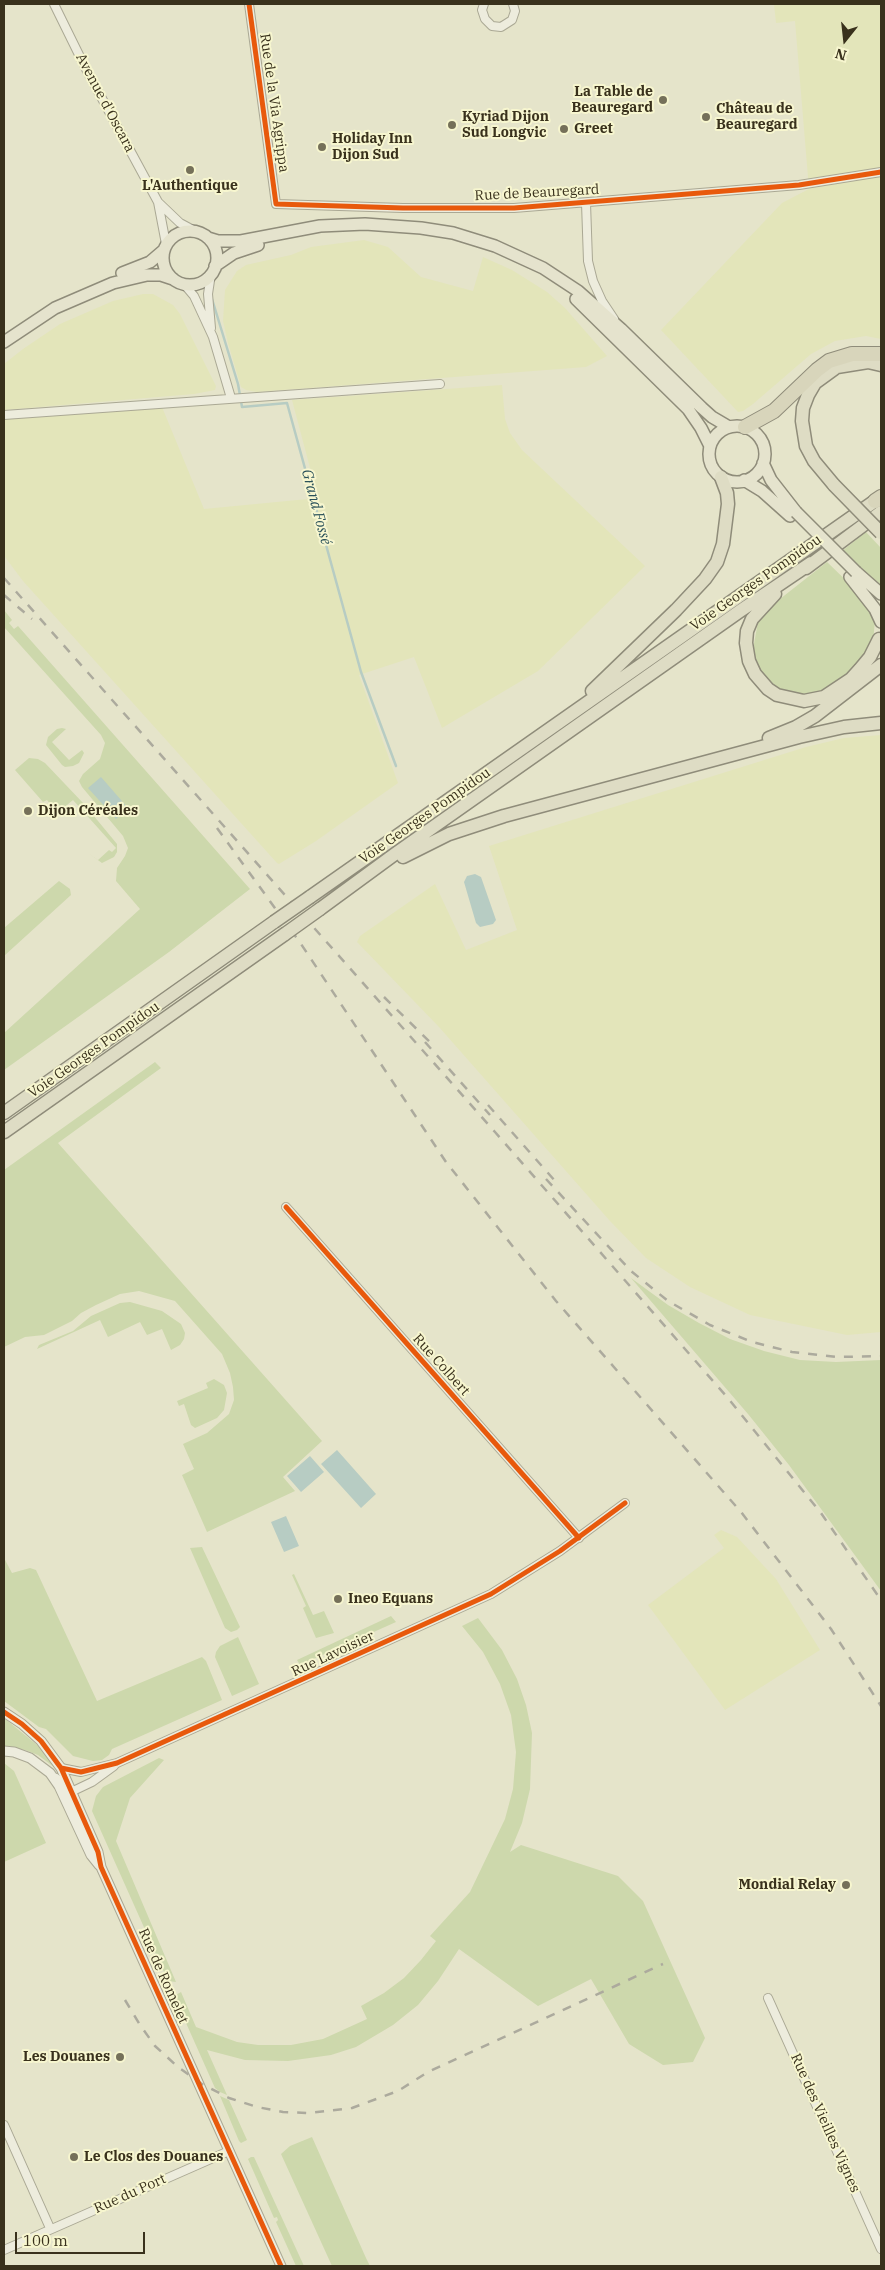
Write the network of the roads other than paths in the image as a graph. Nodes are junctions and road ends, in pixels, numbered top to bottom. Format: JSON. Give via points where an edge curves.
{"nodes":[{"id":1,"x":54,"y":4,"type":"edge"},
{"id":2,"x":249,"y":4,"type":"edge"},
{"id":3,"x":484,"y":4,"type":"edge"},
{"id":4,"x":513,"y":4,"type":"edge"},
{"id":5,"x":881,"y":172,"type":"edge"},
{"id":6,"x":158,"y":202,"type":"junction"},
{"id":7,"x":586,"y":202,"type":"junction"},
{"id":8,"x":276,"y":204,"type":"joint"},
{"id":9,"x":195,"y":231,"type":"junction"},
{"id":10,"x":208,"y":238,"type":"junction"},
{"id":11,"x":165,"y":247,"type":"junction"},
{"id":12,"x":213,"y":270,"type":"junction"},
{"id":13,"x":178,"y":281,"type":"junction"},
{"id":14,"x":25,"y":324,"type":"junction"},
{"id":15,"x":621,"y":329,"type":"junction"},
{"id":16,"x":4,"y":335,"type":"edge"},
{"id":17,"x":213,"y":337,"type":"junction"},
{"id":18,"x":4,"y":342,"type":"edge"},
{"id":19,"x":881,"y":354,"type":"edge"},
{"id":20,"x":881,"y":366,"type":"edge"},
{"id":21,"x":440,"y":384,"type":"dead end"},
{"id":22,"x":231,"y":398,"type":"junction"},
{"id":23,"x":4,"y":415,"type":"edge"},
{"id":24,"x":729,"y":427,"type":"junction"},
{"id":25,"x":745,"y":427,"type":"junction"},
{"id":26,"x":710,"y":446,"type":"junction"},
{"id":27,"x":763,"y":463,"type":"junction"},
{"id":28,"x":721,"y":477,"type":"junction"},
{"id":29,"x":744,"y":480,"type":"junction"},
{"id":30,"x":880,"y":500,"type":"edge"},
{"id":31,"x":793,"y":514,"type":"junction"},
{"id":32,"x":881,"y":533,"type":"edge"},
{"id":33,"x":811,"y":563,"type":"junction"},
{"id":34,"x":853,"y":575,"type":"junction"},
{"id":35,"x":881,"y":594,"type":"edge"},
{"id":36,"x":881,"y":622,"type":"edge"},
{"id":37,"x":880,"y":643,"type":"edge"},
{"id":38,"x":881,"y":665,"type":"edge"},
{"id":39,"x":557,"y":724,"type":"junction"},
{"id":40,"x":881,"y":724,"type":"edge"},
{"id":41,"x":721,"y":758,"type":"junction"},
{"id":42,"x":339,"y":896,"type":"junction"},
{"id":43,"x":4,"y":1113,"type":"edge"},
{"id":44,"x":4,"y":1132,"type":"edge"},
{"id":45,"x":286,"y":1207,"type":"dead end"},
{"id":46,"x":624,"y":1503,"type":"dead end"},
{"id":47,"x":579,"y":1538,"type":"junction"},
{"id":48,"x":4,"y":1712,"type":"edge"},
{"id":49,"x":4,"y":1751,"type":"edge"},
{"id":50,"x":117,"y":1763,"type":"junction"},
{"id":51,"x":61,"y":1768,"type":"junction"},
{"id":52,"x":50,"y":1773,"type":"junction"},
{"id":53,"x":72,"y":1792,"type":"junction"},
{"id":54,"x":101,"y":1867,"type":"junction"},
{"id":55,"x":768,"y":1998,"type":"dead end"},
{"id":56,"x":4,"y":2124,"type":"edge"},
{"id":57,"x":229,"y":2151,"type":"junction"},
{"id":58,"x":50,"y":2228,"type":"junction"},
{"id":59,"x":881,"y":2249,"type":"edge"},
{"id":60,"x":4,"y":2250,"type":"edge"},
{"id":61,"x":281,"y":2266,"type":"edge"}],
"edges":[{"from":1,"to":6,"type":"street","name":"Avenue d'Oscara"},
{"from":2,"to":8,"type":"street","name":"Rue de la Via Agrippa"},
{"from":3,"to":4,"type":"street","via":[[485,19],[492,26],[501,27],[512,20]]},
{"from":5,"to":7,"type":"street","name":"Rue de Beauregard","via":[[799,185]]},
{"from":6,"to":9,"type":"street","name":"Avenue d'Oscara","via":[[184,226]]},
{"from":6,"to":11,"type":"street","name":"Avenue d'Oscara","via":[[166,234]]},
{"from":7,"to":8,"type":"street","name":"Rue de Beauregard","via":[[514,208]]},
{"from":7,"to":15,"type":"street","via":[[588,261],[593,281],[602,302]]},
{"from":9,"to":10,"type":"main road"},
{"from":9,"to":11,"type":"main road","via":[[178,234]]},
{"from":10,"to":12,"type":"main road","via":[[216,252]]},
{"from":10,"to":15,"type":"main road","via":[[241,242],[320,226],[354,224],[405,226],[453,233],[508,251],[543,268],[578,291]]},
{"from":11,"to":13,"type":"main road","via":[[165,269]]},
{"from":11,"to":14,"type":"main road","via":[[150,262],[85,288]]},
{"from":12,"to":13,"type":"main road","via":[[200,282]]},
{"from":12,"to":17,"type":"street","via":[[208,299]]},
{"from":12,"to":26,"type":"main road","via":[[229,256],[253,246],[330,230],[421,233],[491,250],[535,270],[578,300],[688,409]]},
{"from":13,"to":14,"type":"main road","via":[[154,274],[124,279]]},
{"from":13,"to":17,"type":"street","via":[[194,296]]},
{"from":14,"to":16,"type":"main road"},
{"from":14,"to":18,"type":"main road"},
{"from":15,"to":24,"type":"main road","via":[[702,408]]},
{"from":17,"to":22,"type":"street"},
{"from":19,"to":25,"type":"highway","via":[[852,354],[829,361],[774,411]]},
{"from":20,"to":32,"type":"highway","bridge":true,"via":[[868,362],[836,367],[816,383],[808,395],[802,421],[806,446],[814,461]]},
{"from":21,"to":22,"type":"street"},
{"from":22,"to":23,"type":"street"},
{"from":24,"to":25,"type":"main road"},
{"from":24,"to":26,"type":"main road","via":[[717,434]]},
{"from":25,"to":27,"type":"main road","via":[[759,437]]},
{"from":26,"to":28,"type":"main road","via":[[709,460]]},
{"from":27,"to":29,"type":"main road","via":[[758,471]]},
{"from":27,"to":31,"type":"main road"},
{"from":28,"to":29,"type":"main road","via":[[736,482]]},
{"from":28,"to":39,"type":"highway","via":[[728,504],[723,544],[713,568],[654,633]]},
{"from":29,"to":31,"type":"main road"},
{"from":30,"to":33,"type":"highway"},
{"from":30,"to":39,"type":"highway","name":"Voie Georges Pompidou","via":[[846,520]]},
{"from":31,"to":34,"type":"main road"},
{"from":33,"to":37,"type":"highway","via":[[752,619],[747,631],[746,650],[758,679],[786,699],[804,701],[824,697],[856,674]]},
{"from":33,"to":42,"type":"highway","name":"Voie Georges Pompidou","via":[[402,848]]},
{"from":34,"to":35,"type":"main road"},
{"from":34,"to":36,"type":"main road"},
{"from":36,"to":37,"type":"main road"},
{"from":38,"to":41,"type":"highway","via":[[809,720]]},
{"from":39,"to":43,"type":"highway","name":"Voie Georges Pompidou","bridge":true},
{"from":40,"to":41,"type":"highway","via":[[830,730]]},
{"from":41,"to":42,"type":"highway","via":[[472,825],[426,844]]},
{"from":42,"to":44,"type":"highway","name":"Voie Georges Pompidou","bridge":true},
{"from":45,"to":47,"type":"street","name":"Rue Colbert"},
{"from":46,"to":47,"type":"street","name":"Rue Lavoisier"},
{"from":47,"to":50,"type":"street","name":"Rue Lavoisier","via":[[527,1574],[490,1594]]},
{"from":48,"to":51,"type":"street","name":"Rue de Romelet","via":[[41,1741]]},
{"from":49,"to":52,"type":"street","name":"Rue de Romelet","via":[[30,1758]]},
{"from":50,"to":51,"type":"street","name":"Rue Lavoisier","via":[[81,1772]]},
{"from":50,"to":53,"type":"street","name":"Rue Lavoisier"},
{"from":51,"to":53,"type":"street","name":"Rue de Romelet"},
{"from":52,"to":53,"type":"street"},
{"from":52,"to":54,"type":"street","name":"Rue de Romelet","via":[[91,1855]]},
{"from":53,"to":54,"type":"street","name":"Rue de Romelet","via":[[98,1852]]},
{"from":54,"to":57,"type":"street","name":"Rue de Romelet"},
{"from":55,"to":59,"type":"street","name":"Rue des Vieilles Vignes"},
{"from":56,"to":58,"type":"street"},
{"from":57,"to":58,"type":"street","name":"Rue du Port"},
{"from":57,"to":61,"type":"street","name":"Rue de Romelet"},
{"from":58,"to":60,"type":"street","name":"Rue du Port"}]}
